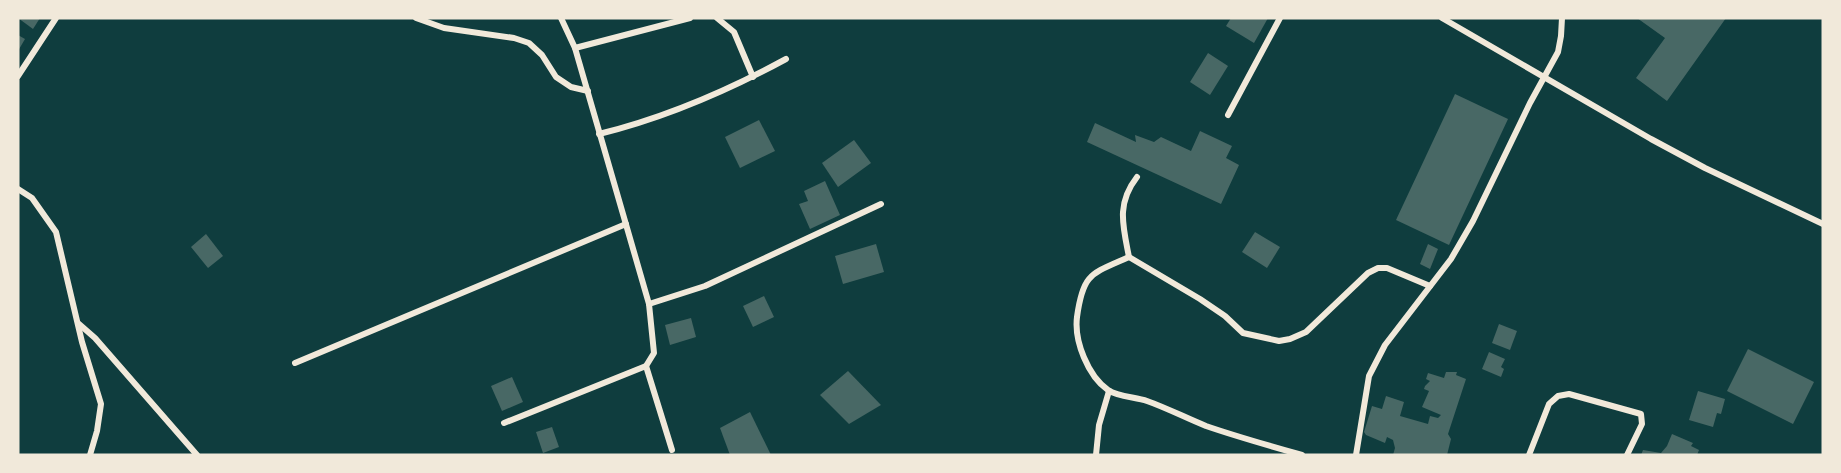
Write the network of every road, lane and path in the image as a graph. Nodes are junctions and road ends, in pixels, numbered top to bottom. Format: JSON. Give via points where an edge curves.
{"nodes":[{"id":1,"x":56,"y":18,"type":"edge"},
{"id":2,"x":416,"y":18,"type":"edge"},
{"id":3,"x":561,"y":18,"type":"edge"},
{"id":4,"x":690,"y":18,"type":"edge"},
{"id":5,"x":717,"y":18,"type":"edge"},
{"id":6,"x":1280,"y":18,"type":"edge"},
{"id":7,"x":1443,"y":18,"type":"edge"},
{"id":8,"x":1562,"y":18,"type":"edge"},
{"id":9,"x":575,"y":48,"type":"junction"},
{"id":10,"x":786,"y":59,"type":"dead end"},
{"id":11,"x":18,"y":76,"type":"edge"},
{"id":12,"x":753,"y":77,"type":"junction"},
{"id":13,"x":1546,"y":77,"type":"junction"},
{"id":14,"x":588,"y":91,"type":"junction"},
{"id":15,"x":1228,"y":115,"type":"dead end"},
{"id":16,"x":599,"y":134,"type":"junction"},
{"id":17,"x":1137,"y":177,"type":"dead end"},
{"id":18,"x":18,"y":189,"type":"edge"},
{"id":19,"x":881,"y":204,"type":"dead end"},
{"id":20,"x":626,"y":224,"type":"junction"},
{"id":21,"x":1823,"y":224,"type":"edge"},
{"id":22,"x":1129,"y":257,"type":"junction"},
{"id":23,"x":1430,"y":286,"type":"junction"},
{"id":24,"x":649,"y":304,"type":"junction"},
{"id":25,"x":78,"y":323,"type":"junction"},
{"id":26,"x":295,"y":363,"type":"dead end"},
{"id":27,"x":646,"y":366,"type":"junction"},
{"id":28,"x":1108,"y":391,"type":"junction"},
{"id":29,"x":504,"y":423,"type":"dead end"},
{"id":30,"x":672,"y":450,"type":"dead end"},
{"id":31,"x":90,"y":455,"type":"edge"},
{"id":32,"x":196,"y":455,"type":"edge"},
{"id":33,"x":1096,"y":455,"type":"edge"},
{"id":34,"x":1302,"y":455,"type":"edge"},
{"id":35,"x":1356,"y":455,"type":"edge"},
{"id":36,"x":1529,"y":455,"type":"edge"},
{"id":37,"x":1627,"y":455,"type":"edge"}],
"edges":[{"from":1,"to":11,"type":"street"},
{"from":2,"to":14,"type":"street","via":[[444,28],[529,43],[556,77],[571,87]]},
{"from":3,"to":9,"type":"street"},
{"from":4,"to":9,"type":"street"},
{"from":5,"to":12,"type":"street","via":[[734,32]]},
{"from":6,"to":15,"type":"street"},
{"from":7,"to":13,"type":"street"},
{"from":8,"to":13,"type":"street","via":[[1558,52]]},
{"from":9,"to":14,"type":"street"},
{"from":10,"to":12,"type":"street"},
{"from":12,"to":16,"type":"street","via":[[637,125]]},
{"from":13,"to":21,"type":"street","via":[[1705,168]]},
{"from":13,"to":23,"type":"street","via":[[1524,113],[1473,221]]},
{"from":14,"to":16,"type":"street"},
{"from":16,"to":20,"type":"street"},
{"from":17,"to":22,"type":"street","via":[[1126,190],[1122,223]]},
{"from":18,"to":25,"type":"street","via":[[32,198],[56,232]]},
{"from":19,"to":24,"type":"street","via":[[705,286]]},
{"from":20,"to":24,"type":"street"},
{"from":20,"to":26,"type":"street"},
{"from":22,"to":23,"type":"street","via":[[1200,299],[1243,333],[1279,341],[1306,332],[1378,268]]},
{"from":22,"to":28,"type":"street","via":[[1092,275],[1085,283],[1077,320],[1082,353]]},
{"from":23,"to":35,"type":"street","via":[[1385,345],[1368,376]]},
{"from":24,"to":27,"type":"street","via":[[654,353]]},
{"from":25,"to":31,"type":"street","via":[[101,404]]},
{"from":25,"to":32,"type":"street"},
{"from":27,"to":29,"type":"street"},
{"from":27,"to":30,"type":"street"},
{"from":28,"to":33,"type":"street"},
{"from":28,"to":34,"type":"street"},
{"from":36,"to":37,"type":"street","via":[[1549,404],[1558,396],[1569,394],[1641,414],[1642,424]]}]}
